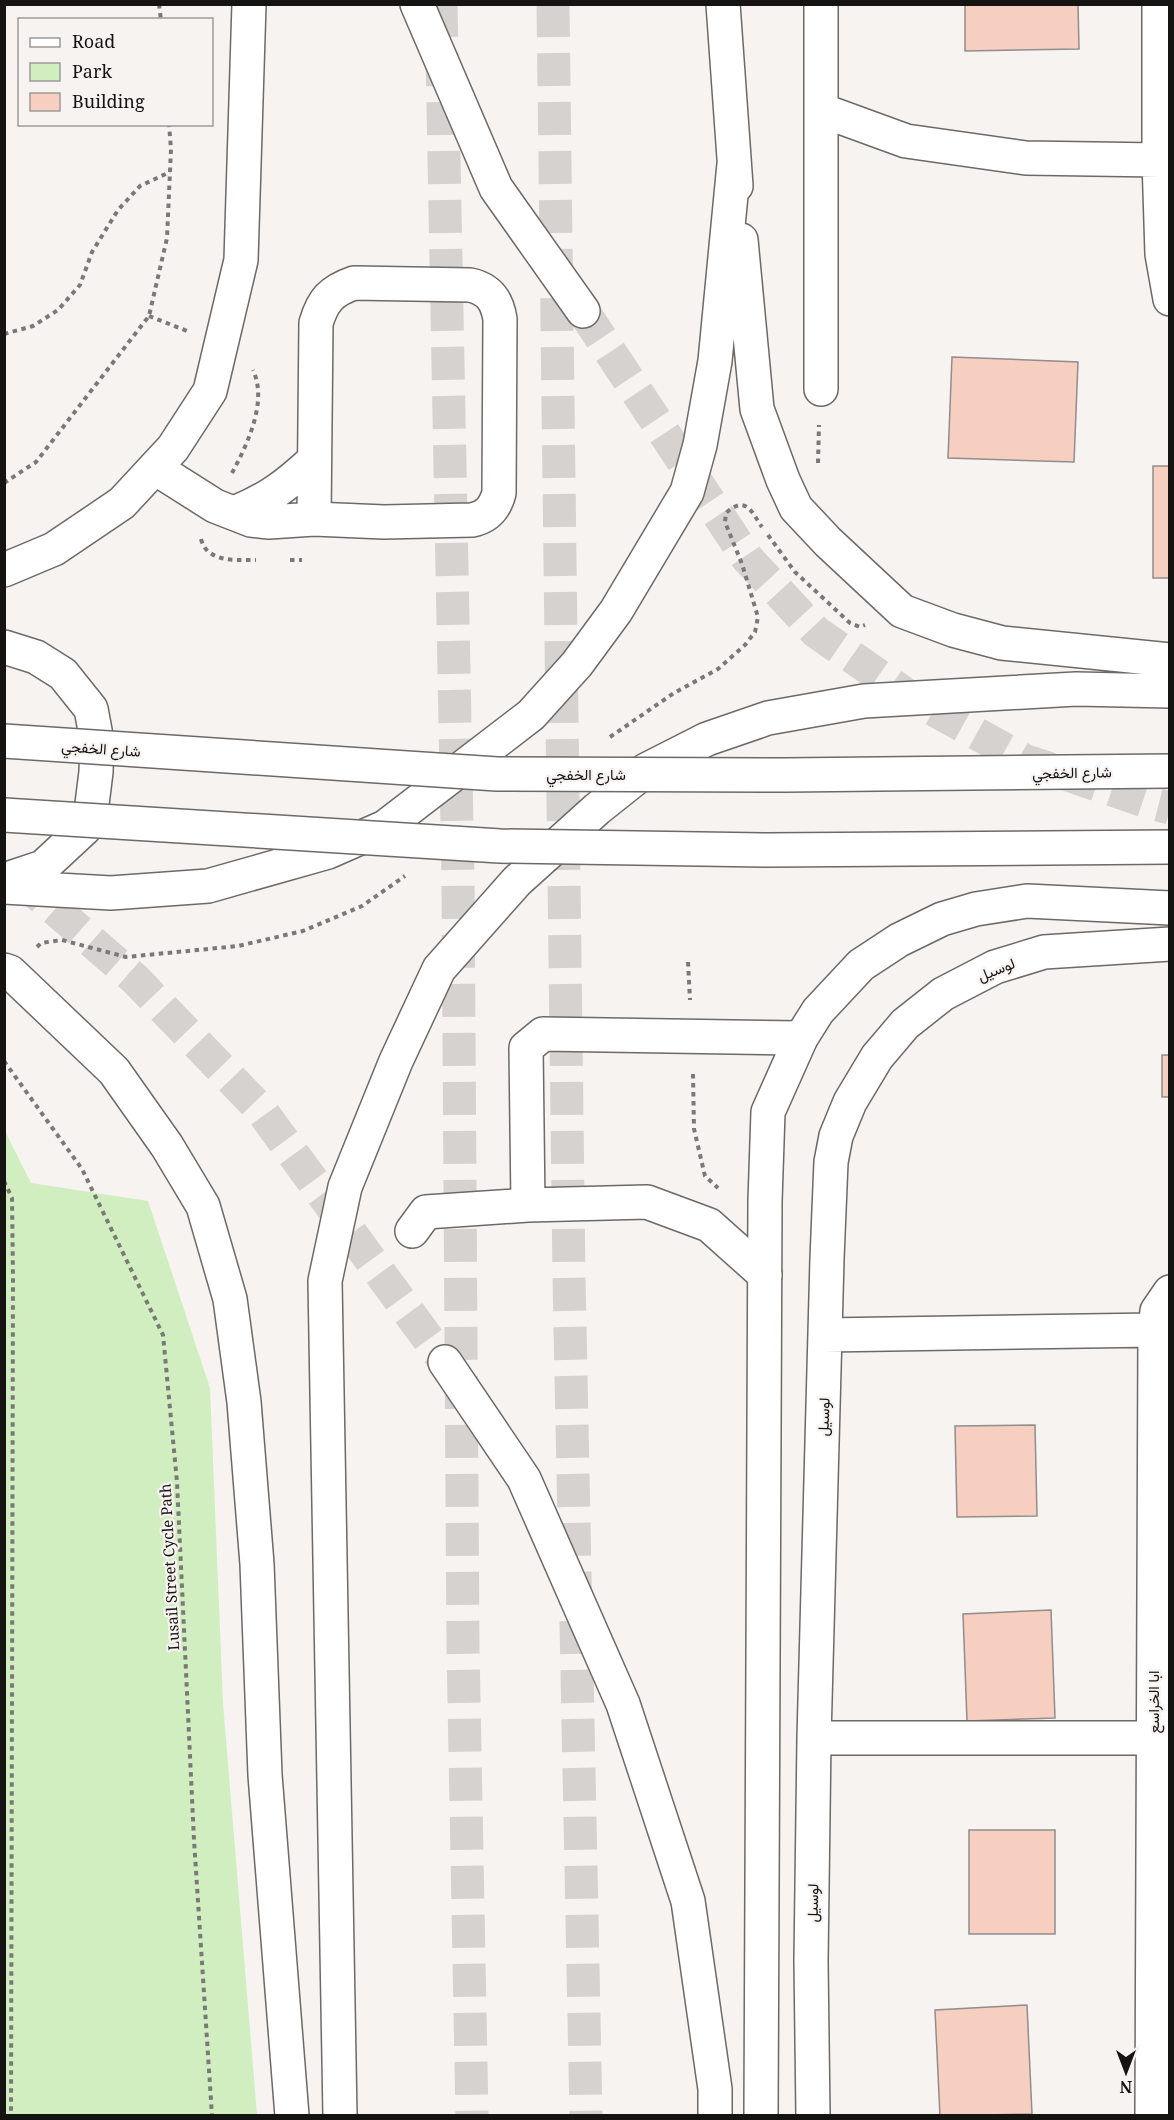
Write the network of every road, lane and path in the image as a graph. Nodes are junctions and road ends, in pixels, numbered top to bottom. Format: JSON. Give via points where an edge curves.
{"nodes":[{"id":1,"x":249,"y":4,"type":"edge"},
{"id":2,"x":417,"y":4,"type":"edge"},
{"id":3,"x":723,"y":4,"type":"edge"},
{"id":4,"x":821,"y":4,"type":"edge"},
{"id":5,"x":1159,"y":4,"type":"edge"},
{"id":6,"x":821,"y":110,"type":"junction"},
{"id":7,"x":169,"y":126,"type":"edge"},
{"id":8,"x":1159,"y":160,"type":"junction"},
{"id":9,"x":734,"y":164,"type":"junction"},
{"id":10,"x":170,"y":172,"type":"junction"},
{"id":11,"x":1170,"y":299,"type":"edge"},
{"id":12,"x":582,"y":311,"type":"tunnel mouth"},
{"id":13,"x":149,"y":316,"type":"junction"},
{"id":14,"x":4,"y":334,"type":"edge"},
{"id":15,"x":223,"y":344,"type":"junction"},
{"id":16,"x":821,"y":389,"type":"joint"},
{"id":17,"x":314,"y":460,"type":"junction"},
{"id":18,"x":155,"y":468,"type":"junction"},
{"id":19,"x":817,"y":471,"type":"dead end"},
{"id":20,"x":4,"y":483,"type":"edge"},
{"id":21,"x":225,"y":510,"type":"junction"},
{"id":22,"x":314,"y":519,"type":"junction"},
{"id":23,"x":261,"y":560,"type":"dead end"},
{"id":24,"x":284,"y":560,"type":"dead end"},
{"id":25,"x":302,"y":560,"type":"dead end"},
{"id":26,"x":4,"y":570,"type":"edge"},
{"id":27,"x":4,"y":647,"type":"edge"},
{"id":28,"x":1170,"y":660,"type":"edge"},
{"id":29,"x":1170,"y":691,"type":"edge"},
{"id":30,"x":4,"y":741,"type":"edge"},
{"id":31,"x":1170,"y":771,"type":"edge"},
{"id":32,"x":4,"y":815,"type":"edge"},
{"id":33,"x":1170,"y":847,"type":"edge"},
{"id":34,"x":4,"y":880,"type":"edge"},
{"id":35,"x":4,"y":887,"type":"edge"},
{"id":36,"x":1170,"y":908,"type":"edge"},
{"id":37,"x":1170,"y":944,"type":"edge"},
{"id":38,"x":4,"y":970,"type":"edge"},
{"id":39,"x":801,"y":1038,"type":"junction"},
{"id":40,"x":4,"y":1061,"type":"edge"},
{"id":41,"x":4,"y":1182,"type":"edge"},
{"id":42,"x":528,"y":1205,"type":"junction"},
{"id":43,"x":412,"y":1231,"type":"dead end"},
{"id":44,"x":765,"y":1275,"type":"junction"},
{"id":45,"x":1170,"y":1292,"type":"edge"},
{"id":46,"x":1155,"y":1330,"type":"junction"},
{"id":47,"x":825,"y":1335,"type":"junction"},
{"id":48,"x":446,"y":1362,"type":"tunnel mouth"},
{"id":49,"x":814,"y":1738,"type":"junction"},
{"id":50,"x":1153,"y":1738,"type":"junction"},
{"id":51,"x":11,"y":2115,"type":"edge"},
{"id":52,"x":212,"y":2115,"type":"edge"},
{"id":53,"x":292,"y":2115,"type":"edge"},
{"id":54,"x":340,"y":2115,"type":"edge"},
{"id":55,"x":715,"y":2115,"type":"edge"},
{"id":56,"x":761,"y":2115,"type":"edge"},
{"id":57,"x":813,"y":2115,"type":"edge"},
{"id":58,"x":1152,"y":2115,"type":"edge"}],
"edges":[{"from":1,"to":15,"type":"main road","via":[[241,260]]},
{"from":2,"to":12,"type":"main road","via":[[496,188]]},
{"from":3,"to":9,"type":"main road"},
{"from":4,"to":6,"type":"main road"},
{"from":5,"to":8,"type":"main road"},
{"from":6,"to":8,"type":"main road","via":[[906,141],[1026,158]]},
{"from":6,"to":16,"type":"main road"},
{"from":7,"to":10,"type":"path"},
{"from":8,"to":11,"type":"main road","via":[[1162,254]]},
{"from":9,"to":28,"type":"main road","via":[[757,409],[796,508],[902,611],[1002,643]]},
{"from":9,"to":35,"type":"main road","via":[[715,361],[687,492],[616,611],[577,664],[531,715],[385,827],[328,852],[208,886],[111,893]]},
{"from":10,"to":13,"type":"path","via":[[167,238]]},
{"from":10,"to":14,"type":"path","via":[[140,186],[118,210],[92,252],[80,285],[58,310],[33,326]]},
{"from":13,"to":15,"type":"path"},
{"from":13,"to":20,"type":"path","via":[[36,462]]},
{"from":15,"to":18,"type":"main road","via":[[210,391],[173,448]]},
{"from":15,"to":21,"type":"path","via":[[246,355],[255,375],[257,402],[254,427]]},
{"from":16,"to":19,"type":"path"},
{"from":17,"to":21,"type":"main road","via":[[285,487],[261,502]]},
{"from":17,"to":22,"type":"main road"},
{"from":17,"to":22,"type":"main road","via":[[316,323],[328,297],[354,283],[470,285],[492,296],[500,319],[496,503],[482,518],[472,520]]},
{"from":18,"to":21,"type":"main road"},
{"from":18,"to":26,"type":"main road","via":[[122,502],[54,549]]},
{"from":21,"to":22,"type":"main road","via":[[269,522]]},
{"from":21,"to":23,"type":"path","via":[[200,536],[203,545],[210,554],[227,560]]},
{"from":24,"to":25,"type":"path"},
{"from":27,"to":34,"type":"main road","via":[[36,657],[63,674],[91,709],[97,741],[92,804],[85,828],[42,867]]},
{"from":29,"to":54,"type":"main road","via":[[1076,689],[864,701],[768,718],[707,739],[646,770],[597,809],[517,881],[439,969],[396,1061],[345,1187],[325,1281]]},
{"from":30,"to":31,"type":"main road","name":"شارع الخفجي","bridge":true,"via":[[497,774]]},
{"from":32,"to":33,"type":"main road","bridge":true,"via":[[500,846],[768,850]]},
{"from":36,"to":39,"type":"main road","via":[[1027,901],[942,919],[861,965],[818,1011]]},
{"from":37,"to":47,"type":"main road","name":"لوسيل","via":[[1044,952],[1005,964],[943,994],[905,1024],[877,1057],[850,1102],[836,1136],[831,1162]]},
{"from":38,"to":53,"type":"main road","via":[[114,1071],[167,1146],[203,1206],[230,1299],[244,1402],[257,1564],[265,1775]]},
{"from":39,"to":42,"type":"main road","via":[[543,1035],[526,1048]]},
{"from":39,"to":44,"type":"main road","via":[[768,1112]]},
{"from":40,"to":52,"type":"path","name":"Lusail Street Cycle Path","via":[[82,1169],[163,1335],[177,1482]]},
{"from":41,"to":51,"type":"path","via":[[12,1198],[13,1279]]},
{"from":42,"to":43,"type":"main road","via":[[426,1212]]},
{"from":42,"to":44,"type":"main road","via":[[647,1202],[709,1225]]},
{"from":44,"to":56,"type":"main road"},
{"from":45,"to":46,"type":"main road","name":"ابا الخراسع","via":[[1157,1311]]},
{"from":46,"to":47,"type":"main road"},
{"from":46,"to":50,"type":"main road","name":"ابا الخراسع"},
{"from":47,"to":49,"type":"main road","name":"لوسيل"},
{"from":48,"to":55,"type":"main road","via":[[524,1479],[623,1704],[688,1901],[716,2090]]},
{"from":49,"to":50,"type":"main road"},
{"from":49,"to":57,"type":"main road","name":"لوسيل"},
{"from":50,"to":58,"type":"main road","name":"ابا الخراسع"}]}
